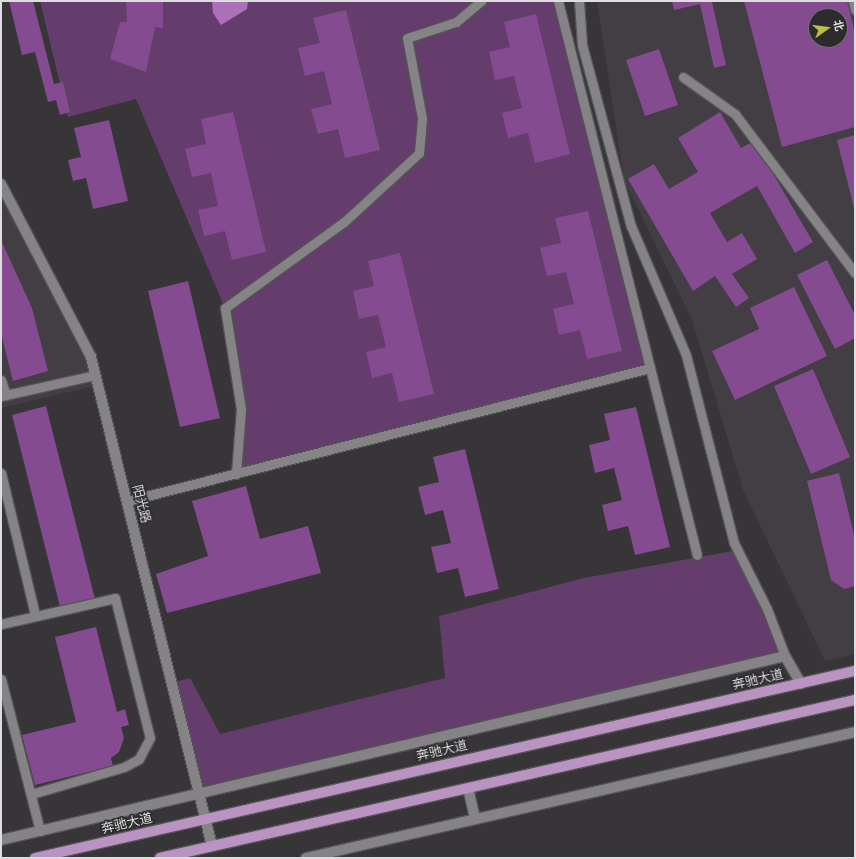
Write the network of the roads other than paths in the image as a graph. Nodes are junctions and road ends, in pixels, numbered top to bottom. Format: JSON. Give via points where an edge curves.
{"nodes":[{"id":1,"x":481,"y":1,"type":"edge"},
{"id":2,"x":558,"y":1,"type":"edge"},
{"id":3,"x":579,"y":1,"type":"edge"},
{"id":4,"x":853,"y":1,"type":"edge"},
{"id":5,"x":855,"y":10,"type":"edge"},
{"id":6,"x":683,"y":77,"type":"dead end"},
{"id":7,"x":1,"y":184,"type":"edge"},
{"id":8,"x":855,"y":273,"type":"edge"},
{"id":9,"x":650,"y":368,"type":"junction"},
{"id":10,"x":95,"y":374,"type":"junction"},
{"id":11,"x":1,"y":380,"type":"edge"},
{"id":12,"x":4,"y":396,"type":"edge"},
{"id":13,"x":1,"y":473,"type":"edge"},
{"id":14,"x":236,"y":474,"type":"junction"},
{"id":15,"x":127,"y":502,"type":"junction"},
{"id":16,"x":697,"y":555,"type":"dead end"},
{"id":17,"x":34,"y":610,"type":"dead end"},
{"id":18,"x":1,"y":624,"type":"edge"},
{"id":19,"x":785,"y":656,"type":"junction"},
{"id":20,"x":855,"y":671,"type":"edge"},
{"id":21,"x":1,"y":679,"type":"edge"},
{"id":22,"x":800,"y":684,"type":"junction"},
{"id":23,"x":855,"y":700,"type":"edge"},
{"id":24,"x":855,"y":732,"type":"edge"},
{"id":25,"x":468,"y":788,"type":"junction"},
{"id":26,"x":31,"y":794,"type":"junction"},
{"id":27,"x":200,"y":795,"type":"junction"},
{"id":28,"x":475,"y":819,"type":"junction"},
{"id":29,"x":207,"y":820,"type":"junction"},
{"id":30,"x":40,"y":831,"type":"junction"},
{"id":31,"x":1,"y":840,"type":"edge"},
{"id":32,"x":212,"y":846,"type":"junction"},
{"id":33,"x":35,"y":858,"type":"edge"},
{"id":34,"x":160,"y":858,"type":"edge"},
{"id":35,"x":306,"y":858,"type":"edge"}],
"edges":[{"from":1,"to":14,"type":"lane","via":[[456,22],[407,38],[422,118],[419,153],[344,222],[225,308],[241,409]]},
{"from":2,"to":9,"type":"lane"},
{"from":3,"to":19,"type":"lane","via":[[582,44],[631,226],[686,356],[734,543],[767,609]]},
{"from":4,"to":5,"type":"lane"},
{"from":6,"to":8,"type":"lane","via":[[735,114]]},
{"from":7,"to":10,"type":"street","name":"阳光路","via":[[91,357]]},
{"from":9,"to":14,"type":"lane"},
{"from":9,"to":16,"type":"lane"},
{"from":10,"to":12,"type":"lane"},
{"from":10,"to":15,"type":"street","name":"阳光路"},
{"from":11,"to":12,"type":"lane"},
{"from":13,"to":17,"type":"lane"},
{"from":14,"to":15,"type":"lane"},
{"from":15,"to":27,"type":"street","name":"阳光路"},
{"from":18,"to":26,"type":"lane","via":[[115,598],[150,738],[139,759],[124,767]]},
{"from":19,"to":22,"type":"street"},
{"from":19,"to":27,"type":"street"},
{"from":20,"to":22,"type":"main road","name":"奔驰大道"},
{"from":21,"to":26,"type":"lane"},
{"from":22,"to":29,"type":"main road","name":"奔驰大道"},
{"from":23,"to":25,"type":"main road"},
{"from":24,"to":28,"type":"street"},
{"from":25,"to":28,"type":"street"},
{"from":25,"to":32,"type":"main road"},
{"from":26,"to":30,"type":"lane"},
{"from":27,"to":29,"type":"street","name":"阳光路"},
{"from":27,"to":30,"type":"street"},
{"from":28,"to":35,"type":"street"},
{"from":29,"to":32,"type":"street","name":"阳光路"},
{"from":29,"to":33,"type":"main road","name":"奔驰大道"},
{"from":30,"to":31,"type":"street"},
{"from":32,"to":34,"type":"main road"}]}
